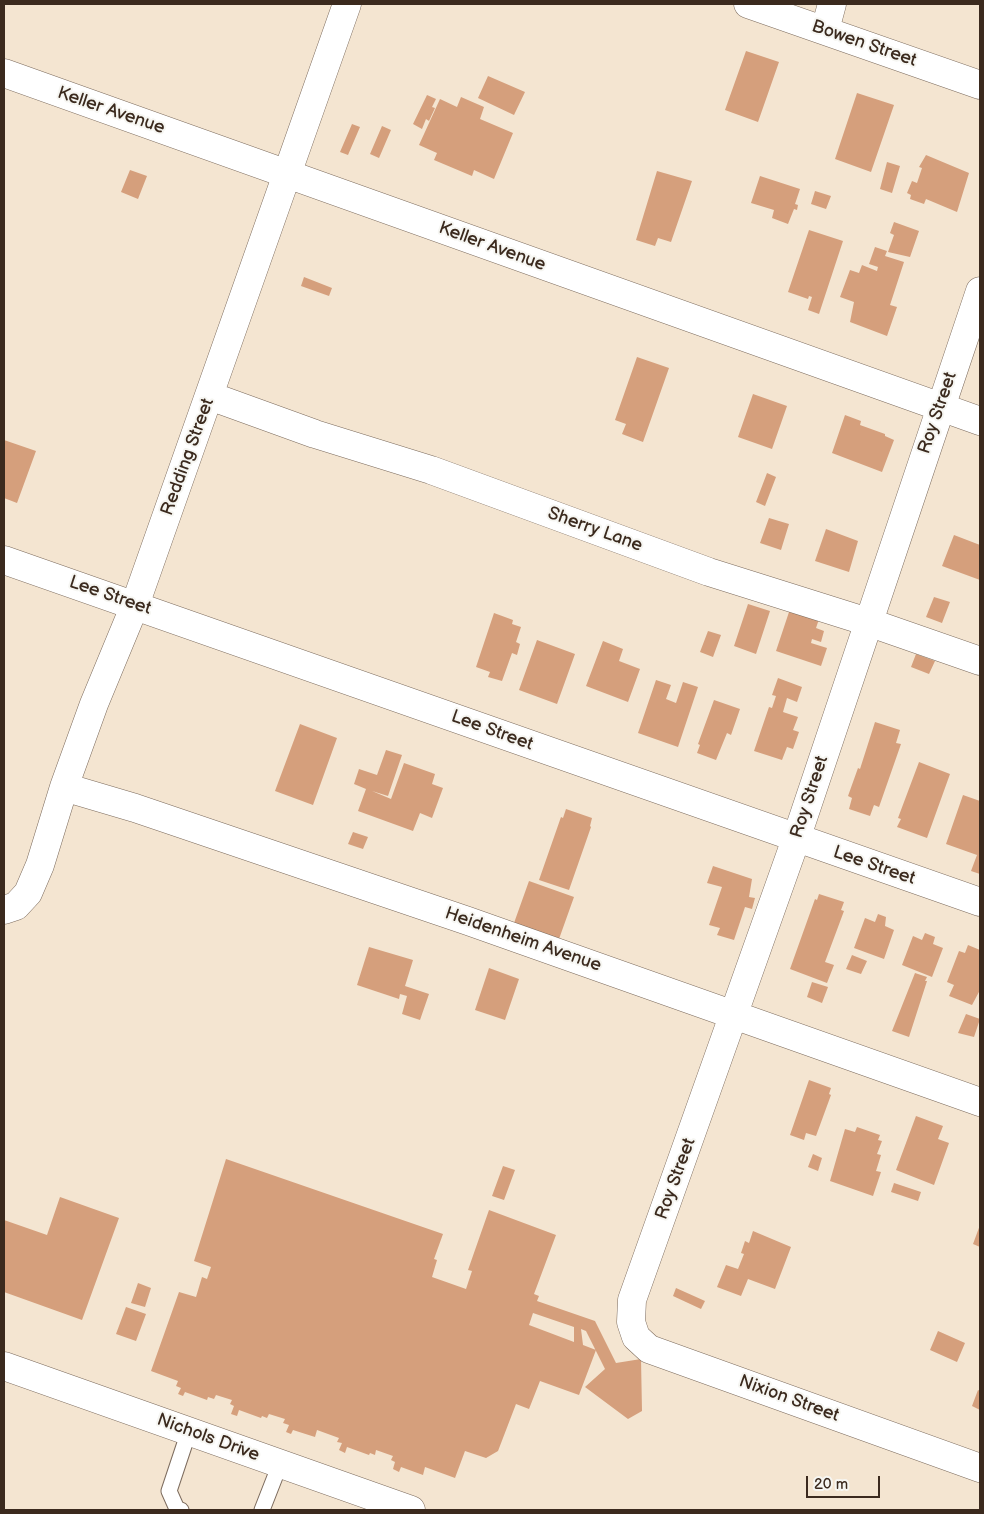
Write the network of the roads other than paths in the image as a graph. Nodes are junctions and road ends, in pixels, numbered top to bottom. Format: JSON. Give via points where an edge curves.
{"nodes":[{"id":1,"x":347,"y":4,"type":"edge"},
{"id":2,"x":748,"y":4,"type":"edge"},
{"id":3,"x":832,"y":4,"type":"edge"},
{"id":4,"x":825,"y":30,"type":"junction"},
{"id":5,"x":4,"y":74,"type":"edge"},
{"id":6,"x":980,"y":85,"type":"edge"},
{"id":7,"x":288,"y":174,"type":"junction"},
{"id":8,"x":980,"y":291,"type":"edge"},
{"id":9,"x":210,"y":396,"type":"junction"},
{"id":10,"x":940,"y":407,"type":"junction"},
{"id":11,"x":980,"y":421,"type":"edge"},
{"id":12,"x":4,"y":560,"type":"edge"},
{"id":13,"x":135,"y":604,"type":"junction"},
{"id":14,"x":868,"y":622,"type":"junction"},
{"id":15,"x":980,"y":661,"type":"edge"},
{"id":16,"x":64,"y":787,"type":"junction"},
{"id":17,"x":796,"y":839,"type":"junction"},
{"id":18,"x":980,"y":902,"type":"edge"},
{"id":19,"x":11,"y":907,"type":"edge"},
{"id":20,"x":735,"y":1014,"type":"junction"},
{"id":21,"x":980,"y":1102,"type":"edge"},
{"id":22,"x":632,"y":1300,"type":"joint"},
{"id":23,"x":4,"y":1366,"type":"edge"},
{"id":24,"x":190,"y":1431,"type":"junction"},
{"id":25,"x":280,"y":1464,"type":"junction"},
{"id":26,"x":980,"y":1468,"type":"edge"},
{"id":27,"x":180,"y":1510,"type":"edge"},
{"id":28,"x":262,"y":1510,"type":"edge"},
{"id":29,"x":411,"y":1510,"type":"edge"}],
"edges":[{"from":1,"to":7,"type":"street","name":"Redding Street"},
{"from":2,"to":4,"type":"street","name":"Bowen Street"},
{"from":3,"to":4,"type":"street"},
{"from":4,"to":6,"type":"street","name":"Bowen Street"},
{"from":5,"to":7,"type":"street","name":"Keller Avenue"},
{"from":7,"to":9,"type":"street","name":"Redding Street"},
{"from":7,"to":10,"type":"street","name":"Keller Avenue"},
{"from":8,"to":10,"type":"street","name":"Roy Street"},
{"from":9,"to":13,"type":"street","name":"Redding Street"},
{"from":9,"to":14,"type":"street","name":"Sherry Lane","via":[[315,434],[430,470],[709,572]]},
{"from":10,"to":11,"type":"street","name":"Keller Avenue"},
{"from":10,"to":14,"type":"street","name":"Roy Street"},
{"from":12,"to":13,"type":"street","name":"Lee Street"},
{"from":13,"to":16,"type":"street","name":"Redding Street"},
{"from":13,"to":17,"type":"street","name":"Lee Street"},
{"from":14,"to":15,"type":"street","name":"Sherry Lane"},
{"from":14,"to":17,"type":"street","name":"Roy Street"},
{"from":16,"to":19,"type":"street","name":"Redding Street","via":[[28,893]]},
{"from":16,"to":20,"type":"street","name":"Heidenheim Avenue","via":[[134,808]]},
{"from":17,"to":18,"type":"street","name":"Lee Street"},
{"from":17,"to":20,"type":"street","name":"Roy Street"},
{"from":20,"to":21,"type":"street","name":"Heidenheim Avenue"},
{"from":20,"to":22,"type":"street","name":"Roy Street"},
{"from":22,"to":26,"type":"street","name":"Nixion Street","via":[[631,1322],[636,1337],[648,1349]]},
{"from":23,"to":24,"type":"street","name":"Nichols Drive"},
{"from":24,"to":25,"type":"street","name":"Nichols Drive"},
{"from":24,"to":27,"type":"lane","via":[[169,1491]]},
{"from":25,"to":28,"type":"lane"},
{"from":25,"to":29,"type":"street","name":"Nichols Drive"}]}
